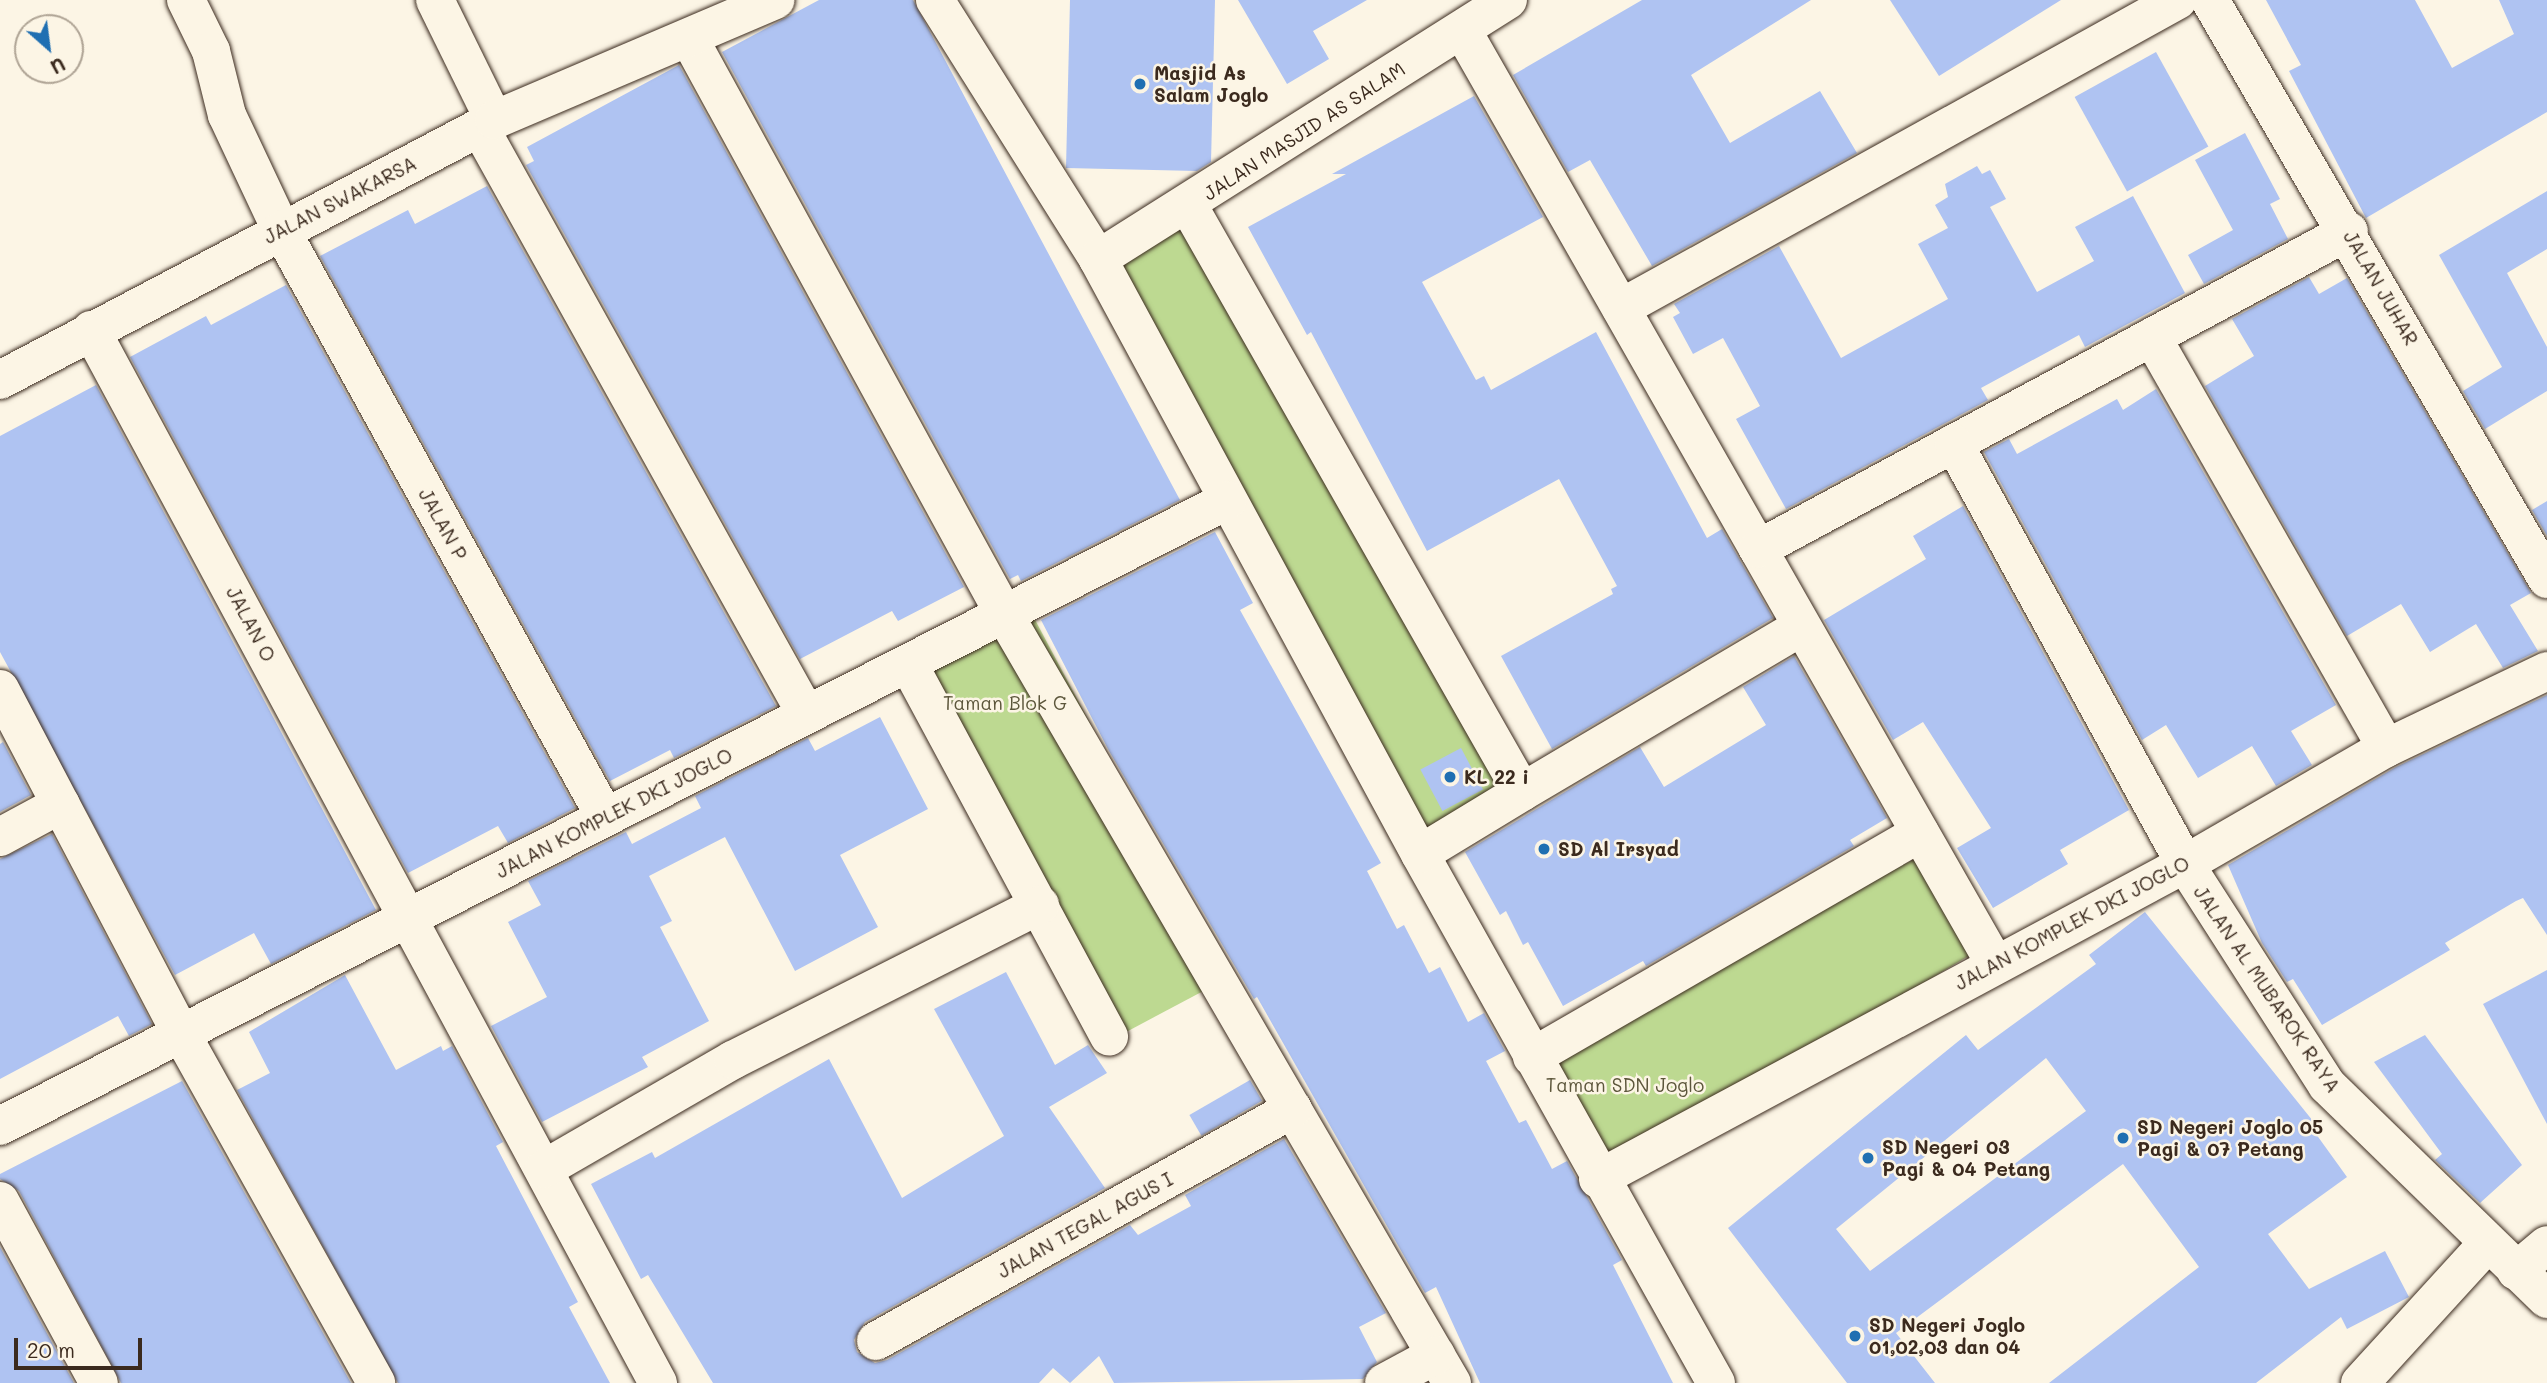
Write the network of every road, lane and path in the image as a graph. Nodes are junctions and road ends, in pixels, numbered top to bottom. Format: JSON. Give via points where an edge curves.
{"nodes":[{"id":1,"x":186,"y":0,"type":"edge"},
{"id":2,"x":435,"y":0,"type":"edge"},
{"id":3,"x":775,"y":0,"type":"edge"},
{"id":4,"x":935,"y":0,"type":"edge"},
{"id":5,"x":1508,"y":0,"type":"edge"},
{"id":6,"x":2178,"y":0,"type":"edge"},
{"id":7,"x":2210,"y":0,"type":"edge"},
{"id":8,"x":1462,"y":30,"type":"junction"},
{"id":9,"x":689,"y":38,"type":"junction"},
{"id":10,"x":487,"y":124,"type":"junction"},
{"id":11,"x":1188,"y":205,"type":"junction"},
{"id":12,"x":281,"y":230,"type":"junction"},
{"id":13,"x":2349,"y":230,"type":"junction"},
{"id":14,"x":1098,"y":259,"type":"junction"},
{"id":15,"x":1621,"y":308,"type":"junction"},
{"id":16,"x":91,"y":330,"type":"junction"},
{"id":17,"x":2152,"y":337,"type":"junction"},
{"id":18,"x":0,"y":380,"type":"edge"},
{"id":19,"x":1954,"y":443,"type":"junction"},
{"id":20,"x":1228,"y":500,"type":"junction"},
{"id":21,"x":1758,"y":548,"type":"junction"},
{"id":22,"x":2547,"y":579,"type":"edge"},
{"id":23,"x":1004,"y":614,"type":"junction"},
{"id":24,"x":1801,"y":627,"type":"junction"},
{"id":25,"x":909,"y":666,"type":"junction"},
{"id":26,"x":2547,"y":671,"type":"edge"},
{"id":27,"x":0,"y":689,"type":"edge"},
{"id":28,"x":806,"y":714,"type":"junction"},
{"id":29,"x":2386,"y":748,"type":"junction"},
{"id":30,"x":1522,"y":792,"type":"junction"},
{"id":31,"x":61,"y":804,"type":"junction"},
{"id":32,"x":605,"y":817,"type":"junction"},
{"id":33,"x":1920,"y":834,"type":"junction"},
{"id":34,"x":0,"y":837,"type":"edge"},
{"id":35,"x":1420,"y":854,"type":"junction"},
{"id":36,"x":2185,"y":864,"type":"junction"},
{"id":37,"x":1040,"y":905,"type":"junction"},
{"id":38,"x":411,"y":919,"type":"junction"},
{"id":39,"x":1995,"y":964,"type":"junction"},
{"id":40,"x":183,"y":1037,"type":"junction"},
{"id":41,"x":1109,"y":1037,"type":"dead end"},
{"id":42,"x":1532,"y":1057,"type":"junction"},
{"id":43,"x":1293,"y":1109,"type":"junction"},
{"id":44,"x":0,"y":1126,"type":"edge"},
{"id":45,"x":544,"y":1169,"type":"junction"},
{"id":46,"x":1598,"y":1179,"type":"junction"},
{"id":47,"x":0,"y":1201,"type":"edge"},
{"id":48,"x":2488,"y":1243,"type":"junction"},
{"id":49,"x":2547,"y":1245,"type":"edge"},
{"id":50,"x":2516,"y":1271,"type":"junction"},
{"id":51,"x":2547,"y":1299,"type":"edge"},
{"id":52,"x":876,"y":1341,"type":"dead end"},
{"id":53,"x":1444,"y":1369,"type":"edge"},
{"id":54,"x":99,"y":1383,"type":"edge"},
{"id":55,"x":376,"y":1383,"type":"edge"},
{"id":56,"x":658,"y":1383,"type":"edge"},
{"id":57,"x":1384,"y":1383,"type":"edge"},
{"id":58,"x":1716,"y":1383,"type":"edge"},
{"id":59,"x":2360,"y":1383,"type":"edge"}],
"edges":[{"from":1,"to":12,"type":"street","name":"JALAN P","via":[[211,51],[227,115]]},
{"from":2,"to":10,"type":"street"},
{"from":3,"to":9,"type":"street","name":"JALAN SWAKARSA"},
{"from":4,"to":14,"type":"street"},
{"from":5,"to":8,"type":"street","name":"JALAN MASJID AS SALAM"},
{"from":6,"to":15,"type":"street"},
{"from":7,"to":13,"type":"street","name":"JALAN JUHAR"},
{"from":8,"to":11,"type":"street","name":"JALAN MASJID AS SALAM"},
{"from":8,"to":15,"type":"street"},
{"from":9,"to":10,"type":"street","name":"JALAN SWAKARSA"},
{"from":9,"to":23,"type":"street"},
{"from":10,"to":12,"type":"street","name":"JALAN SWAKARSA"},
{"from":10,"to":28,"type":"street"},
{"from":11,"to":14,"type":"street","name":"JALAN MASJID AS SALAM"},
{"from":11,"to":30,"type":"street"},
{"from":12,"to":16,"type":"street","name":"JALAN SWAKARSA"},
{"from":12,"to":32,"type":"street","name":"JALAN P"},
{"from":13,"to":17,"type":"street"},
{"from":13,"to":22,"type":"street","name":"JALAN JUHAR"},
{"from":14,"to":20,"type":"street"},
{"from":15,"to":21,"type":"street"},
{"from":16,"to":18,"type":"street","name":"JALAN SWAKARSA"},
{"from":16,"to":38,"type":"street","name":"JALAN O"},
{"from":17,"to":19,"type":"street"},
{"from":17,"to":29,"type":"street"},
{"from":19,"to":21,"type":"street"},
{"from":19,"to":36,"type":"street","name":"JALAN AL MUBAROK RAYA"},
{"from":20,"to":23,"type":"street","name":"JALAN KOMPLEK DKI JOGLO"},
{"from":20,"to":35,"type":"street"},
{"from":21,"to":24,"type":"street"},
{"from":23,"to":25,"type":"street","name":"JALAN KOMPLEK DKI JOGLO"},
{"from":23,"to":43,"type":"street"},
{"from":24,"to":30,"type":"street"},
{"from":24,"to":33,"type":"street"},
{"from":25,"to":28,"type":"street","name":"JALAN KOMPLEK DKI JOGLO"},
{"from":25,"to":37,"type":"street"},
{"from":26,"to":29,"type":"street","name":"JALAN KOMPLEK DKI JOGLO"},
{"from":27,"to":31,"type":"street"},
{"from":28,"to":32,"type":"street","name":"JALAN KOMPLEK DKI JOGLO"},
{"from":29,"to":36,"type":"street","name":"JALAN KOMPLEK DKI JOGLO"},
{"from":30,"to":35,"type":"street"},
{"from":31,"to":34,"type":"street"},
{"from":31,"to":40,"type":"street"},
{"from":32,"to":38,"type":"street","name":"JALAN KOMPLEK DKI JOGLO"},
{"from":33,"to":39,"type":"street"},
{"from":33,"to":42,"type":"street"},
{"from":35,"to":42,"type":"street"},
{"from":36,"to":39,"type":"street","name":"JALAN KOMPLEK DKI JOGLO"},
{"from":36,"to":48,"type":"street","name":"JALAN AL MUBAROK RAYA","via":[[2327,1086]]},
{"from":37,"to":41,"type":"street"},
{"from":37,"to":45,"type":"street","via":[[733,1060]]},
{"from":38,"to":40,"type":"street","name":"JALAN KOMPLEK DKI JOGLO"},
{"from":38,"to":45,"type":"street","name":"JALAN O"},
{"from":39,"to":46,"type":"street","name":"JALAN KOMPLEK DKI JOGLO"},
{"from":40,"to":44,"type":"street","name":"JALAN KOMPLEK DKI JOGLO"},
{"from":40,"to":55,"type":"street"},
{"from":42,"to":46,"type":"street"},
{"from":43,"to":52,"type":"street","name":"JALAN TEGAL AGUS I"},
{"from":43,"to":53,"type":"street"},
{"from":45,"to":56,"type":"street","name":"JALAN O"},
{"from":46,"to":58,"type":"street"},
{"from":47,"to":54,"type":"street"},
{"from":48,"to":50,"type":"street","name":"JALAN AL MUBAROK RAYA"},
{"from":48,"to":59,"type":"street"},
{"from":49,"to":50,"type":"street"},
{"from":50,"to":51,"type":"street","name":"JALAN AL MUBAROK RAYA"},
{"from":53,"to":57,"type":"street"}]}
